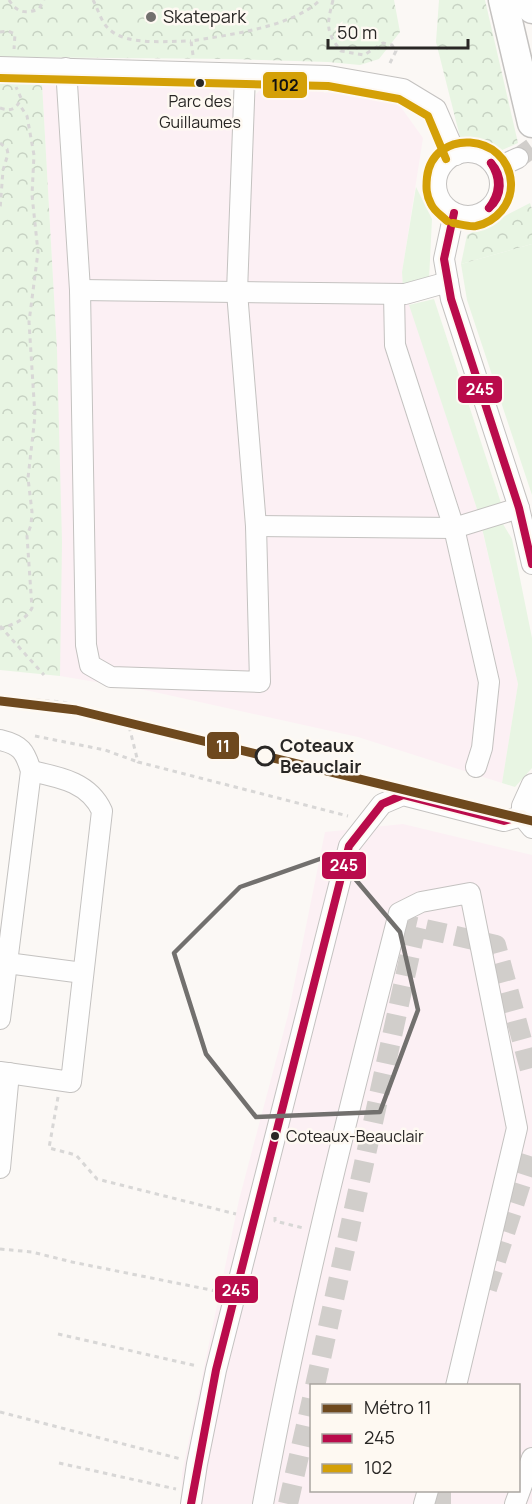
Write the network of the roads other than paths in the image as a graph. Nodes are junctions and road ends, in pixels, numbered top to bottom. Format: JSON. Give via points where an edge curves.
{"nodes":[{"id":1,"x":503,"y":0,"type":"edge"},
{"id":2,"x":530,"y":0,"type":"edge"},
{"id":3,"x":532,"y":9,"type":"edge"},
{"id":4,"x":3,"y":67,"type":"edge"},
{"id":5,"x":66,"y":68,"type":"junction"},
{"id":6,"x":245,"y":74,"type":"junction"},
{"id":7,"x":532,"y":123,"type":"edge"},
{"id":8,"x":456,"y":155,"type":"junction"},
{"id":9,"x":518,"y":158,"type":"tunnel mouth"},
{"id":10,"x":496,"y":168,"type":"junction"},
{"id":11,"x":454,"y":213,"type":"junction"},
{"id":12,"x":448,"y":282,"type":"junction"},
{"id":13,"x":80,"y":291,"type":"junction"},
{"id":14,"x":237,"y":292,"type":"junction"},
{"id":15,"x":394,"y":294,"type":"junction"},
{"id":16,"x":519,"y":508,"type":"junction"},
{"id":17,"x":256,"y":526,"type":"junction"},
{"id":18,"x":454,"y":528,"type":"junction"},
{"id":19,"x":532,"y":564,"type":"edge"},
{"id":20,"x":0,"y":740,"type":"edge"},
{"id":21,"x":476,"y":767,"type":"dead end"},
{"id":22,"x":31,"y":771,"type":"junction"},
{"id":23,"x":532,"y":784,"type":"edge"},
{"id":24,"x":527,"y":822,"type":"edge"},
{"id":25,"x":7,"y":963,"type":"junction"},
{"id":26,"x":83,"y":973,"type":"junction"},
{"id":27,"x":0,"y":1019,"type":"edge"},
{"id":28,"x":4,"y":1073,"type":"edge"},
{"id":29,"x":0,"y":1168,"type":"edge"},
{"id":30,"x":456,"y":1384,"type":"edge"},
{"id":31,"x":532,"y":1458,"type":"edge"},
{"id":32,"x":520,"y":1490,"type":"edge"},
{"id":33,"x":192,"y":1498,"type":"edge"},
{"id":34,"x":263,"y":1504,"type":"edge"}],
"edges":[{"from":1,"to":7,"type":"highway"},
{"from":2,"to":3,"type":"highway"},
{"from":4,"to":5,"type":"street"},
{"from":5,"to":6,"type":"street"},
{"from":5,"to":13,"type":"street"},
{"from":6,"to":8,"type":"street","via":[[329,76],[403,89],[436,109]]},
{"from":6,"to":14,"type":"street"},
{"from":8,"to":10,"type":"street","via":[[482,156]]},
{"from":8,"to":11,"type":"street","via":[[442,166],[436,183],[441,201]]},
{"from":9,"to":10,"type":"street"},
{"from":10,"to":11,"type":"street","via":[[500,185],[495,202],[481,214]]},
{"from":11,"to":12,"type":"street","via":[[444,259]]},
{"from":12,"to":15,"type":"street"},
{"from":12,"to":16,"type":"street"},
{"from":13,"to":14,"type":"street"},
{"from":13,"to":17,"type":"street","via":[[86,645],[90,664],[111,677],[260,682]]},
{"from":14,"to":15,"type":"street"},
{"from":14,"to":17,"type":"street"},
{"from":15,"to":18,"type":"street","via":[[395,345]]},
{"from":16,"to":18,"type":"street"},
{"from":16,"to":19,"type":"street"},
{"from":17,"to":18,"type":"street"},
{"from":18,"to":21,"type":"street","via":[[489,682],[482,748]]},
{"from":20,"to":22,"type":"street","via":[[13,743],[25,753]]},
{"from":22,"to":25,"type":"street"},
{"from":22,"to":26,"type":"street","via":[[65,778],[80,786],[102,811]]},
{"from":23,"to":24,"type":"street","via":[[522,806]]},
{"from":24,"to":33,"type":"street","via":[[504,821],[403,795],[382,804],[349,846],[216,1370]]},
{"from":25,"to":26,"type":"street"},
{"from":25,"to":27,"type":"street"},
{"from":26,"to":28,"type":"street","via":[[71,1082]]},
{"from":28,"to":29,"type":"street"},
{"from":30,"to":34,"type":"street","via":[[517,1128],[470,893],[421,902],[399,913],[318,1238],[282,1396]]},
{"from":31,"to":32,"type":"street"}]}
